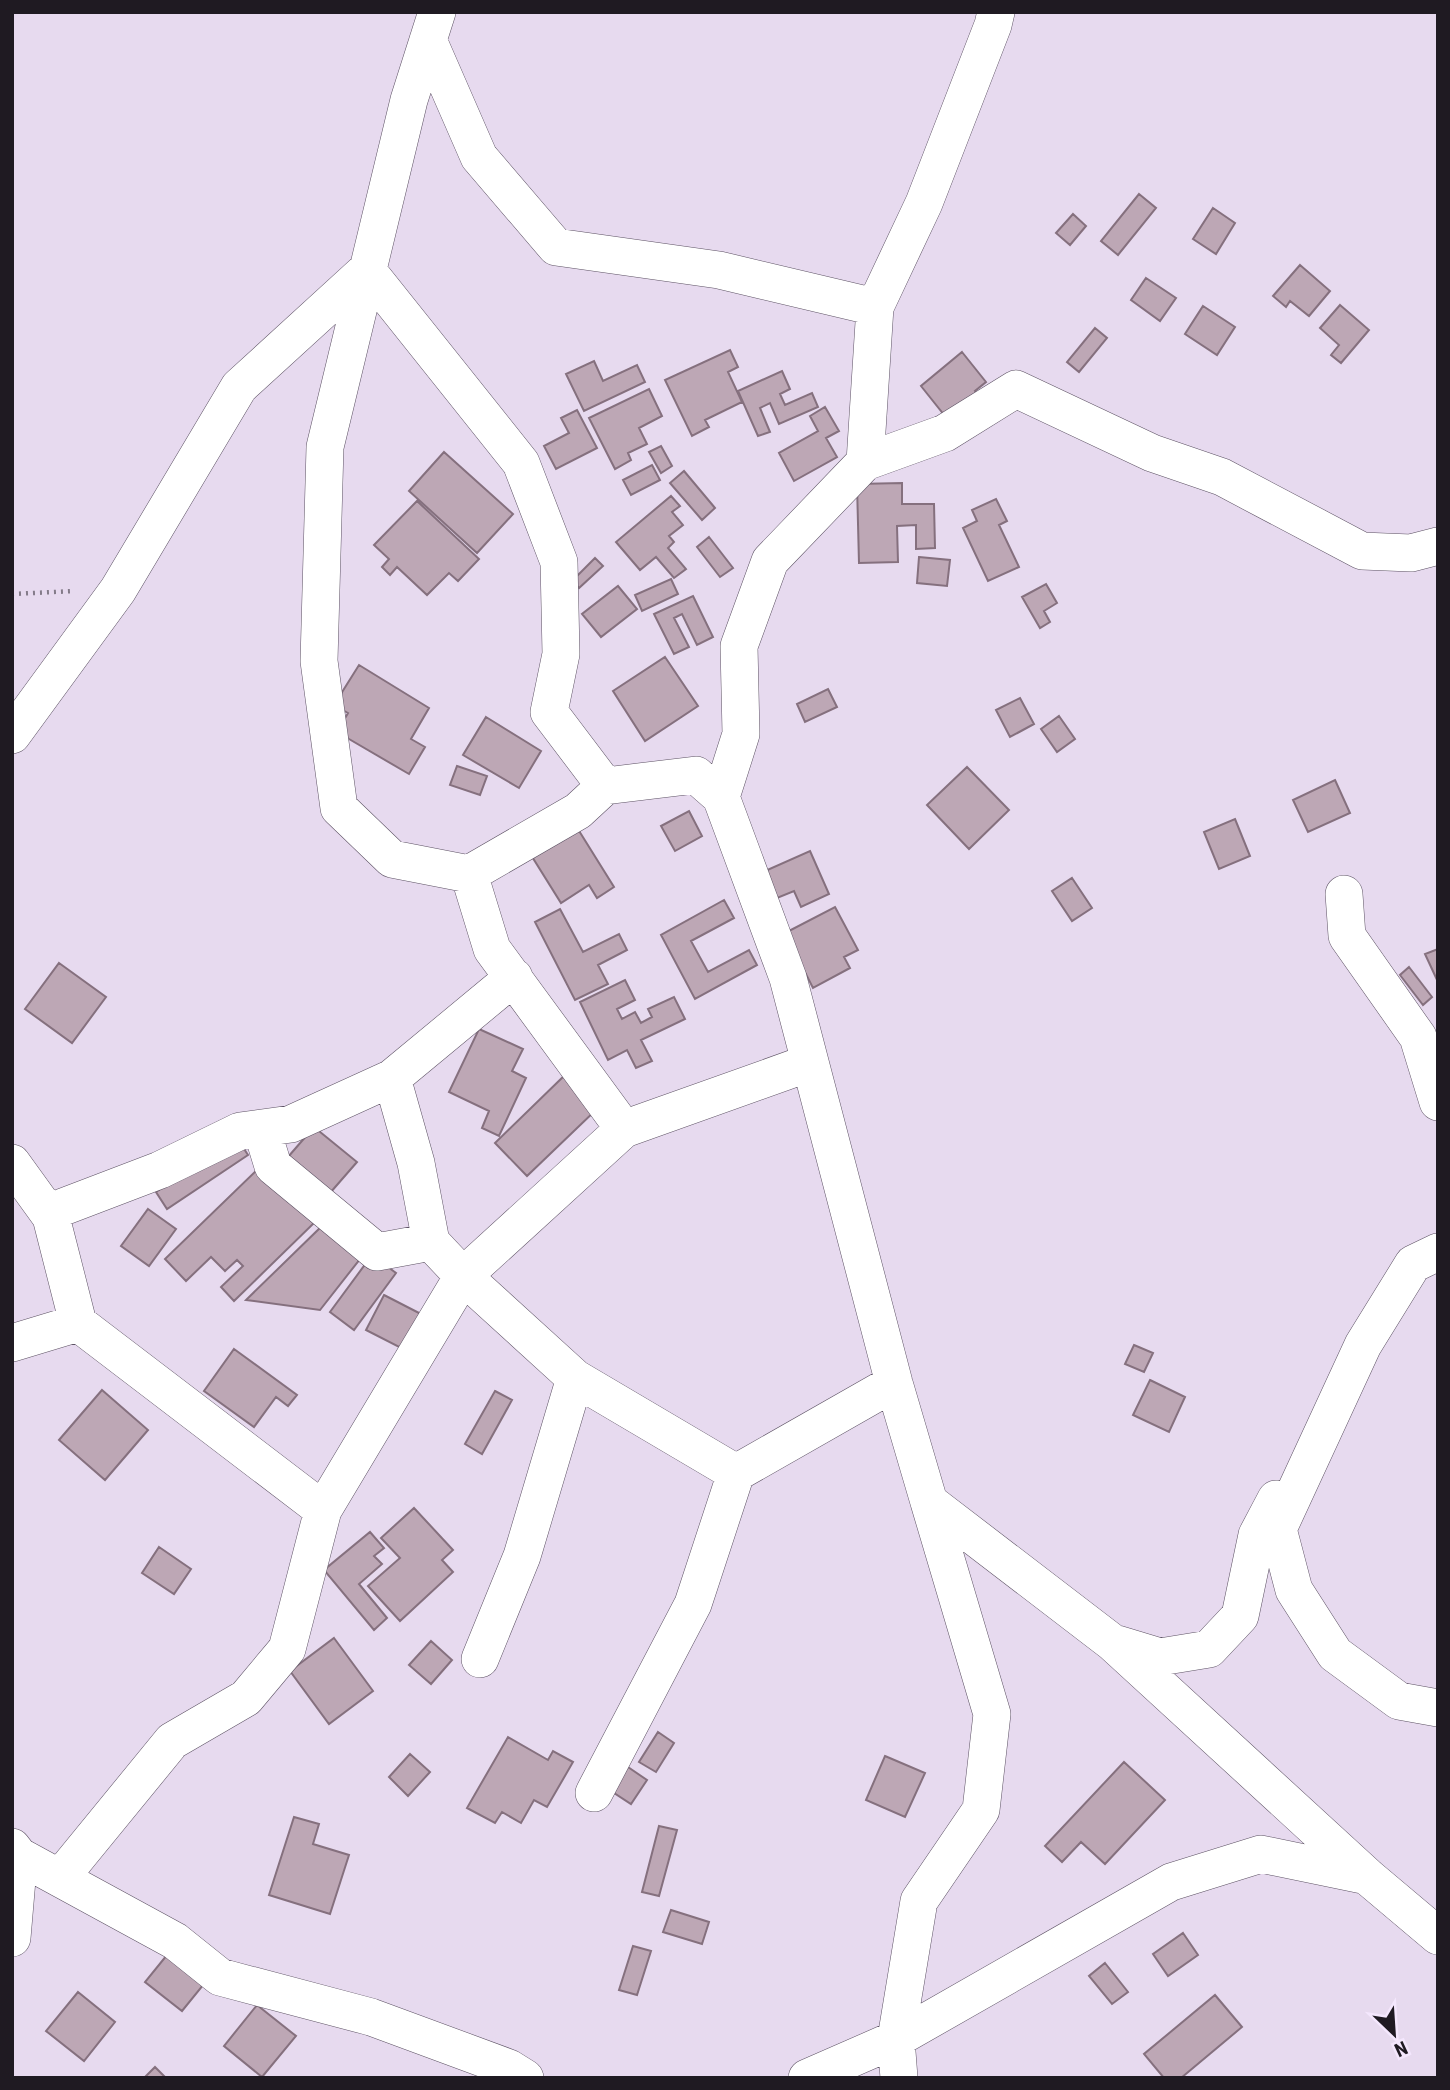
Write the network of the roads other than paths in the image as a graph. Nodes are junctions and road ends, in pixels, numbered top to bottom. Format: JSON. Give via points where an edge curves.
{"nodes":[{"id":1,"x":996,"y":12,"type":"edge"},
{"id":2,"x":433,"y":26,"type":"edge"},
{"id":3,"x":368,"y":270,"type":"junction"},
{"id":4,"x":875,"y":307,"type":"junction"},
{"id":5,"x":865,"y":462,"type":"junction"},
{"id":6,"x":1438,"y":546,"type":"edge"},
{"id":7,"x":12,"y":735,"type":"edge"},
{"id":8,"x":605,"y":786,"type":"junction"},
{"id":9,"x":721,"y":797,"type":"junction"},
{"id":10,"x":469,"y":874,"type":"junction"},
{"id":11,"x":1344,"y":894,"type":"dead end"},
{"id":12,"x":514,"y":977,"type":"junction"},
{"id":13,"x":809,"y":1063,"type":"junction"},
{"id":14,"x":392,"y":1078,"type":"junction"},
{"id":15,"x":1438,"y":1102,"type":"edge"},
{"id":16,"x":624,"y":1129,"type":"junction"},
{"id":17,"x":262,"y":1130,"type":"junction"},
{"id":18,"x":12,"y":1163,"type":"edge"},
{"id":19,"x":51,"y":1217,"type":"junction"},
{"id":20,"x":431,"y":1242,"type":"junction"},
{"id":21,"x":1438,"y":1252,"type":"edge"},
{"id":22,"x":463,"y":1276,"type":"junction"},
{"id":23,"x":78,"y":1323,"type":"junction"},
{"id":24,"x":12,"y":1343,"type":"edge"},
{"id":25,"x":575,"y":1378,"type":"junction"},
{"id":26,"x":894,"y":1383,"type":"junction"},
{"id":27,"x":736,"y":1473,"type":"junction"},
{"id":28,"x":1302,"y":1479,"type":"junction"},
{"id":29,"x":929,"y":1502,"type":"junction"},
{"id":30,"x":323,"y":1510,"type":"junction"},
{"id":31,"x":1113,"y":1643,"type":"junction"},
{"id":32,"x":480,"y":1660,"type":"dead end"},
{"id":33,"x":1438,"y":1708,"type":"edge"},
{"id":34,"x":594,"y":1793,"type":"dead end"},
{"id":35,"x":15,"y":1851,"type":"edge"},
{"id":36,"x":1368,"y":1877,"type":"junction"},
{"id":37,"x":60,"y":1878,"type":"junction"},
{"id":38,"x":1438,"y":1936,"type":"edge"},
{"id":39,"x":12,"y":1938,"type":"edge"},
{"id":40,"x":896,"y":2039,"type":"junction"},
{"id":41,"x":525,"y":2078,"type":"edge"},
{"id":42,"x":807,"y":2078,"type":"edge"},
{"id":43,"x":899,"y":2078,"type":"edge"}],
"edges":[{"from":1,"to":4,"type":"street","via":[[924,203]]},
{"from":2,"to":3,"type":"street","via":[[408,100]]},
{"from":2,"to":4,"type":"street","via":[[479,157],[556,247],[719,270]]},
{"from":3,"to":7,"type":"street","via":[[239,387],[118,590]]},
{"from":3,"to":8,"type":"street","via":[[521,463],[559,562],[561,654],[549,712]]},
{"from":3,"to":10,"type":"street","via":[[325,447],[319,661],[338,808],[393,859]]},
{"from":4,"to":5,"type":"street"},
{"from":5,"to":6,"type":"street","via":[[945,433],[1016,389],[1152,453],[1222,477],[1362,551],[1411,553]]},
{"from":5,"to":9,"type":"street","via":[[770,561],[739,646],[741,734]]},
{"from":8,"to":9,"type":"street","via":[[696,775]]},
{"from":8,"to":10,"type":"street","via":[[578,811]]},
{"from":9,"to":13,"type":"street","via":[[788,978]]},
{"from":10,"to":12,"type":"street","via":[[492,949]]},
{"from":11,"to":15,"type":"street","via":[[1347,936],[1418,1037]]},
{"from":12,"to":14,"type":"street"},
{"from":12,"to":16,"type":"street"},
{"from":13,"to":16,"type":"street"},
{"from":13,"to":26,"type":"street"},
{"from":14,"to":17,"type":"street","via":[[291,1124]]},
{"from":14,"to":20,"type":"street","via":[[416,1163]]},
{"from":16,"to":22,"type":"street"},
{"from":17,"to":19,"type":"street","via":[[240,1131]]},
{"from":17,"to":20,"type":"street","via":[[273,1166],[377,1252]]},
{"from":18,"to":19,"type":"street"},
{"from":19,"to":23,"type":"street"},
{"from":20,"to":22,"type":"street"},
{"from":21,"to":28,"type":"street","via":[[1413,1264],[1363,1345]]},
{"from":22,"to":25,"type":"street"},
{"from":22,"to":30,"type":"street"},
{"from":23,"to":24,"type":"street"},
{"from":23,"to":30,"type":"street"},
{"from":25,"to":27,"type":"street"},
{"from":25,"to":32,"type":"street","via":[[522,1556]]},
{"from":26,"to":27,"type":"street"},
{"from":26,"to":29,"type":"street"},
{"from":27,"to":34,"type":"street","via":[[693,1604]]},
{"from":28,"to":31,"type":"street","via":[[1273,1501],[1257,1535],[1240,1616],[1209,1649],[1160,1657]]},
{"from":28,"to":33,"type":"street","via":[[1278,1529],[1294,1590],[1335,1654],[1399,1701]]},
{"from":29,"to":31,"type":"street"},
{"from":29,"to":40,"type":"street","via":[[992,1714],[981,1810],[919,1901]]},
{"from":30,"to":37,"type":"street","via":[[287,1649],[246,1698],[172,1741]]},
{"from":31,"to":36,"type":"street"},
{"from":35,"to":37,"type":"street"},
{"from":35,"to":39,"type":"street"},
{"from":36,"to":38,"type":"street"},
{"from":36,"to":40,"type":"street","via":[[1261,1854],[1171,1882]]},
{"from":37,"to":41,"type":"street","via":[[175,1941],[220,1977],[371,2017]]},
{"from":40,"to":42,"type":"street"},
{"from":40,"to":43,"type":"street"}]}
